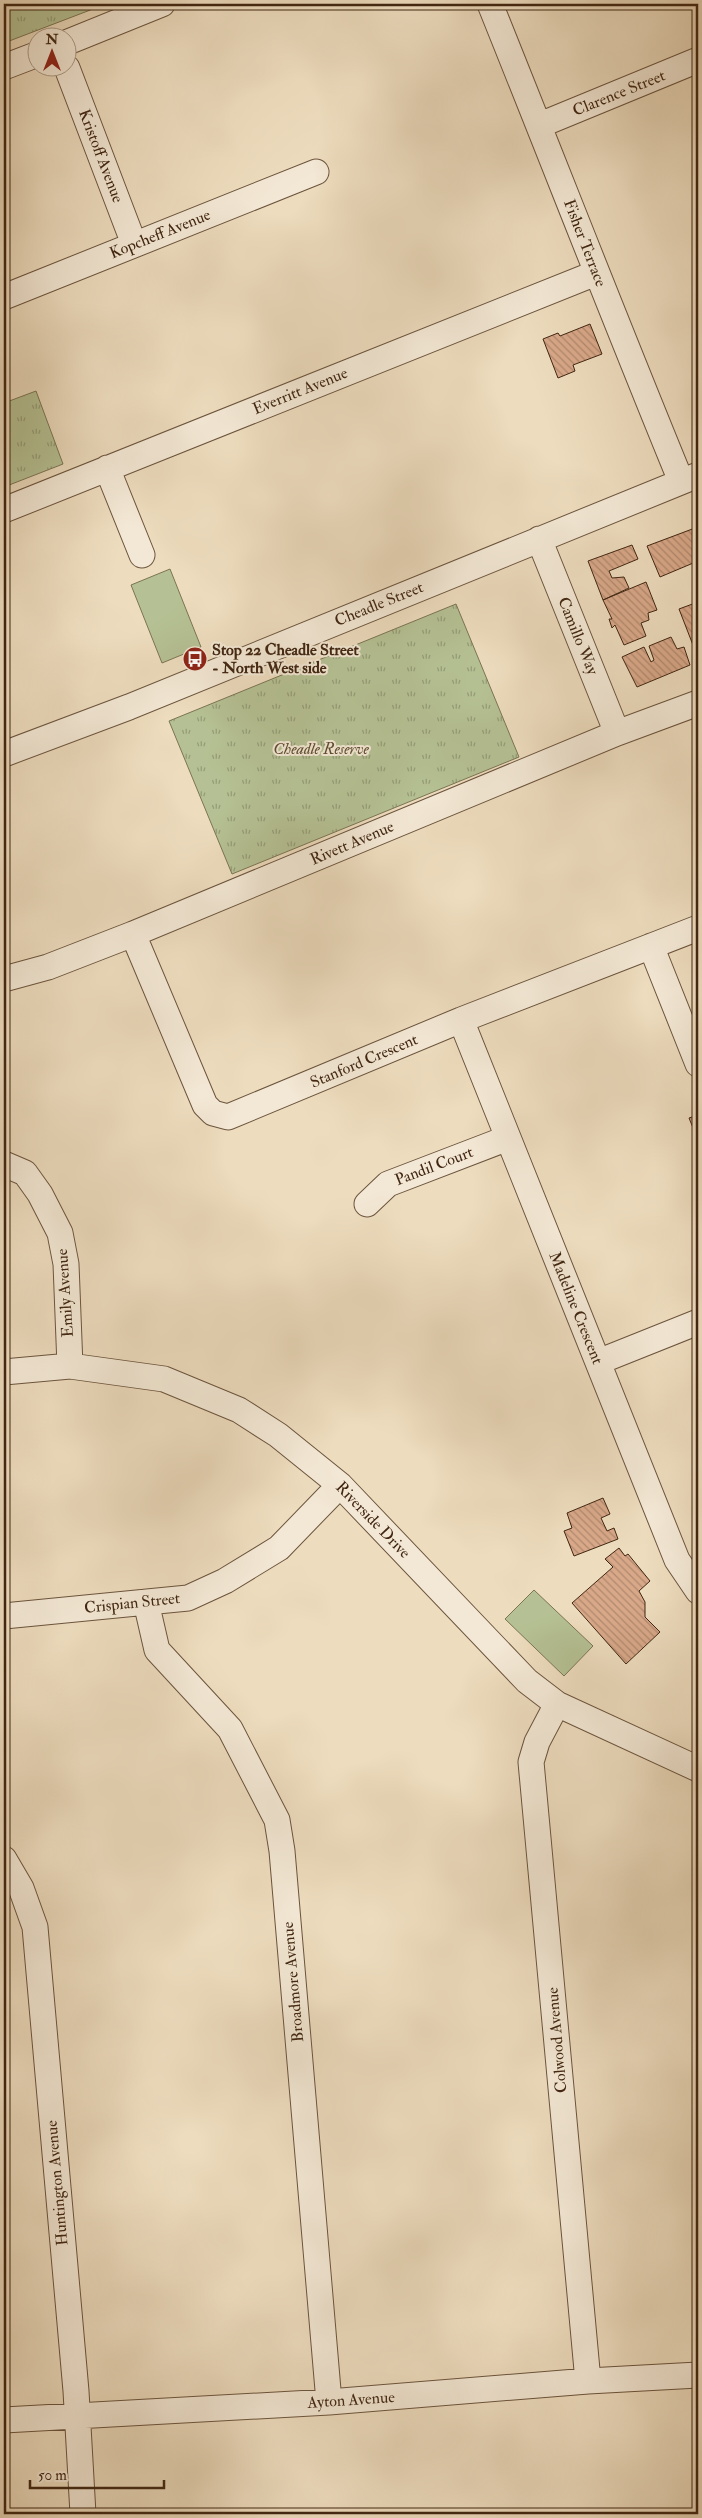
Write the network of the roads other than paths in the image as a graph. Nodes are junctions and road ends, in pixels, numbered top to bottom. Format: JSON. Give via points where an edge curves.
{"nodes":[{"id":1,"x":162,"y":4,"type":"edge"},
{"id":2,"x":490,"y":4,"type":"edge"},
{"id":3,"x":78,"y":38,"type":"edge"},
{"id":4,"x":28,"y":58,"type":"edge"},
{"id":5,"x":698,"y":60,"type":"edge"},
{"id":6,"x":4,"y":67,"type":"edge"},
{"id":7,"x":71,"y":78,"type":"edge"},
{"id":8,"x":540,"y":125,"type":"junction"},
{"id":9,"x":316,"y":172,"type":"dead end"},
{"id":10,"x":134,"y":244,"type":"junction"},
{"id":11,"x":596,"y":273,"type":"junction"},
{"id":12,"x":4,"y":296,"type":"edge"},
{"id":13,"x":107,"y":468,"type":"junction"},
{"id":14,"x":690,"y":478,"type":"edge"},
{"id":15,"x":4,"y":510,"type":"edge"},
{"id":16,"x":539,"y":539,"type":"junction"},
{"id":17,"x":142,"y":555,"type":"dead end"},
{"id":18,"x":698,"y":703,"type":"edge"},
{"id":19,"x":617,"y":733,"type":"junction"},
{"id":20,"x":4,"y":754,"type":"edge"},
{"id":21,"x":698,"y":928,"type":"edge"},
{"id":22,"x":134,"y":934,"type":"junction"},
{"id":23,"x":651,"y":946,"type":"junction"},
{"id":24,"x":4,"y":979,"type":"edge"},
{"id":25,"x":461,"y":1020,"type":"junction"},
{"id":26,"x":698,"y":1064,"type":"edge"},
{"id":27,"x":508,"y":1138,"type":"junction"},
{"id":28,"x":4,"y":1164,"type":"edge"},
{"id":29,"x":367,"y":1204,"type":"dead end"},
{"id":30,"x":698,"y":1322,"type":"edge"},
{"id":31,"x":598,"y":1362,"type":"junction"},
{"id":32,"x":70,"y":1366,"type":"junction"},
{"id":33,"x":4,"y":1372,"type":"edge"},
{"id":34,"x":340,"y":1484,"type":"junction"},
{"id":35,"x":698,"y":1591,"type":"edge"},
{"id":36,"x":146,"y":1602,"type":"junction"},
{"id":37,"x":4,"y":1616,"type":"edge"},
{"id":38,"x":557,"y":1704,"type":"junction"},
{"id":39,"x":698,"y":1768,"type":"edge"},
{"id":40,"x":4,"y":1859,"type":"edge"},
{"id":41,"x":698,"y":2375,"type":"edge"},
{"id":42,"x":588,"y":2381,"type":"junction"},
{"id":43,"x":329,"y":2402,"type":"junction"},
{"id":44,"x":78,"y":2416,"type":"junction"},
{"id":45,"x":4,"y":2420,"type":"edge"},
{"id":46,"x":83,"y":2514,"type":"edge"}],
"edges":[{"from":1,"to":3,"type":"street"},
{"from":2,"to":8,"type":"street","name":"Fisher Terrace"},
{"from":4,"to":6,"type":"street"},
{"from":5,"to":8,"type":"street","name":"Clarence Street"},
{"from":7,"to":10,"type":"street","name":"Kristoff Avenue"},
{"from":8,"to":11,"type":"street","name":"Fisher Terrace"},
{"from":9,"to":10,"type":"street","name":"Kopcheff Avenue"},
{"from":10,"to":12,"type":"street","name":"Kopcheff Avenue"},
{"from":11,"to":13,"type":"street","name":"Everritt Avenue"},
{"from":11,"to":14,"type":"street","name":"Fisher Terrace"},
{"from":13,"to":15,"type":"street","name":"Everritt Avenue"},
{"from":13,"to":17,"type":"street"},
{"from":14,"to":16,"type":"street","name":"Cheadle Street"},
{"from":16,"to":19,"type":"street","name":"Camillo Way"},
{"from":16,"to":20,"type":"street","name":"Cheadle Street","via":[[138,703]]},
{"from":18,"to":19,"type":"street","name":"Rivett Avenue"},
{"from":19,"to":22,"type":"street","name":"Rivett Avenue"},
{"from":21,"to":23,"type":"street","name":"Stanford Crescent"},
{"from":22,"to":24,"type":"street","name":"Rivett Avenue","via":[[48,967]]},
{"from":22,"to":25,"type":"street","name":"Stanford Crescent","via":[[205,1106],[213,1113],[228,1117]]},
{"from":23,"to":25,"type":"street","name":"Stanford Crescent"},
{"from":23,"to":26,"type":"street"},
{"from":25,"to":27,"type":"street","name":"Madeline Crescent"},
{"from":27,"to":29,"type":"street","name":"Pandil Court","via":[[388,1184]]},
{"from":27,"to":31,"type":"street","name":"Madeline Crescent"},
{"from":28,"to":32,"type":"street","name":"Emily Avenue","via":[[24,1173],[40,1194],[60,1233],[66,1264]]},
{"from":30,"to":31,"type":"street"},
{"from":31,"to":35,"type":"street","name":"Madeline Crescent","via":[[678,1560]]},
{"from":32,"to":33,"type":"street","name":"Riverside Drive"},
{"from":32,"to":34,"type":"street","name":"Riverside Drive","via":[[164,1379],[239,1410],[278,1435]]},
{"from":34,"to":36,"type":"street","name":"Crispian Street","via":[[280,1548],[225,1581],[188,1598]]},
{"from":34,"to":38,"type":"street","name":"Riverside Drive","via":[[527,1681]]},
{"from":36,"to":37,"type":"street","name":"Crispian Street"},
{"from":36,"to":43,"type":"street","name":"Broadmore Avenue","via":[[157,1650],[230,1729],[277,1820]]},
{"from":38,"to":39,"type":"street","name":"Riverside Drive"},
{"from":38,"to":42,"type":"street","name":"Colwood Avenue","via":[[537,1742],[532,1762]]},
{"from":40,"to":44,"type":"street","name":"Huntington Avenue","via":[[21,1888],[35,1927]]},
{"from":41,"to":42,"type":"street","name":"Ayton Avenue"},
{"from":42,"to":43,"type":"street","name":"Ayton Avenue"},
{"from":43,"to":44,"type":"street","name":"Ayton Avenue"},
{"from":44,"to":45,"type":"street","name":"Ayton Avenue"},
{"from":44,"to":46,"type":"street","name":"Huntington Avenue"}]}
